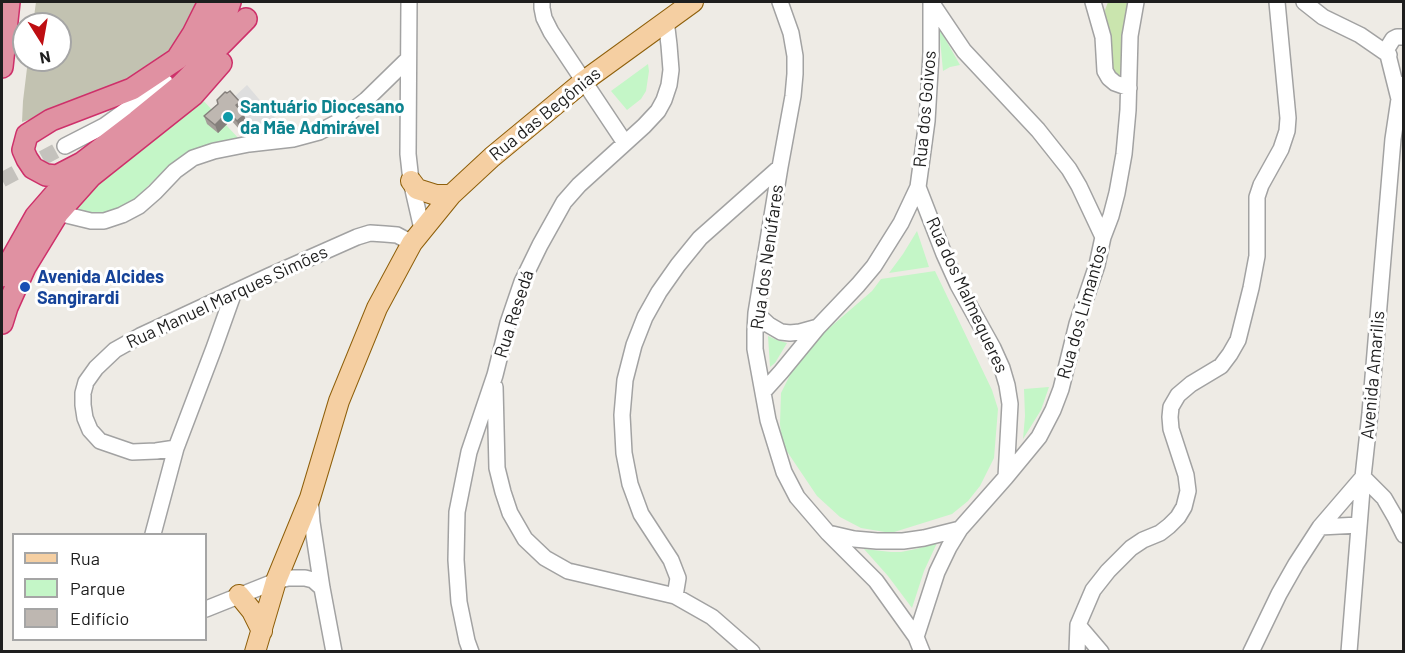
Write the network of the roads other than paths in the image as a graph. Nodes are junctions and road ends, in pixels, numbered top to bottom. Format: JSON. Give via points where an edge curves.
{"nodes":[{"id":1,"x":9,"y":2,"type":"edge"},
{"id":2,"x":209,"y":2,"type":"edge"},
{"id":3,"x":230,"y":2,"type":"edge"},
{"id":4,"x":409,"y":2,"type":"edge"},
{"id":5,"x":543,"y":2,"type":"edge"},
{"id":6,"x":693,"y":2,"type":"edge"},
{"id":7,"x":780,"y":2,"type":"edge"},
{"id":8,"x":931,"y":2,"type":"edge"},
{"id":9,"x":1093,"y":2,"type":"edge"},
{"id":10,"x":1136,"y":2,"type":"edge"},
{"id":11,"x":1277,"y":2,"type":"edge"},
{"id":12,"x":1295,"y":2,"type":"edge"},
{"id":13,"x":1304,"y":2,"type":"edge"},
{"id":14,"x":249,"y":10,"type":"edge"},
{"id":15,"x":666,"y":21,"type":"junction"},
{"id":16,"x":1280,"y":23,"type":"junction"},
{"id":17,"x":1360,"y":35,"type":"junction"},
{"id":18,"x":1400,"y":37,"type":"edge"},
{"id":19,"x":177,"y":59,"type":"junction"},
{"id":20,"x":408,"y":59,"type":"junction"},
{"id":21,"x":1394,"y":59,"type":"edge"},
{"id":22,"x":2,"y":67,"type":"edge"},
{"id":23,"x":584,"y":81,"type":"junction"},
{"id":24,"x":165,"y":82,"type":"junction"},
{"id":25,"x":1404,"y":84,"type":"edge"},
{"id":26,"x":1129,"y":88,"type":"junction"},
{"id":27,"x":1399,"y":99,"type":"junction"},
{"id":28,"x":625,"y":143,"type":"junction"},
{"id":29,"x":65,"y":146,"type":"tunnel mouth"},
{"id":30,"x":82,"y":163,"type":"junction"},
{"id":31,"x":780,"y":167,"type":"junction"},
{"id":32,"x":411,"y":181,"type":"junction"},
{"id":33,"x":918,"y":187,"type":"junction"},
{"id":34,"x":451,"y":195,"type":"junction"},
{"id":35,"x":58,"y":213,"type":"junction"},
{"id":36,"x":417,"y":236,"type":"junction"},
{"id":37,"x":1103,"y":237,"type":"junction"},
{"id":38,"x":2,"y":276,"type":"edge"},
{"id":39,"x":234,"y":292,"type":"junction"},
{"id":40,"x":756,"y":313,"type":"junction"},
{"id":41,"x":2,"y":323,"type":"edge"},
{"id":42,"x":818,"y":327,"type":"junction"},
{"id":43,"x":495,"y":375,"type":"junction"},
{"id":44,"x":763,"y":392,"type":"junction"},
{"id":45,"x":176,"y":448,"type":"junction"},
{"id":46,"x":1006,"y":477,"type":"junction"},
{"id":47,"x":1363,"y":477,"type":"junction"},
{"id":48,"x":310,"y":498,"type":"junction"},
{"id":49,"x":1359,"y":525,"type":"junction"},
{"id":50,"x":1320,"y":527,"type":"junction"},
{"id":51,"x":960,"y":529,"type":"junction"},
{"id":52,"x":153,"y":533,"type":"edge"},
{"id":53,"x":828,"y":533,"type":"junction"},
{"id":54,"x":1404,"y":535,"type":"edge"},
{"id":55,"x":276,"y":581,"type":"junction"},
{"id":56,"x":322,"y":588,"type":"junction"},
{"id":57,"x":239,"y":595,"type":"junction"},
{"id":58,"x":675,"y":596,"type":"junction"},
{"id":59,"x":207,"y":609,"type":"edge"},
{"id":60,"x":1078,"y":625,"type":"junction"},
{"id":61,"x":262,"y":631,"type":"junction"},
{"id":62,"x":916,"y":637,"type":"junction"},
{"id":63,"x":255,"y":651,"type":"edge"},
{"id":64,"x":334,"y":651,"type":"edge"},
{"id":65,"x":471,"y":651,"type":"edge"},
{"id":66,"x":752,"y":651,"type":"edge"},
{"id":67,"x":922,"y":651,"type":"edge"},
{"id":68,"x":1077,"y":651,"type":"edge"},
{"id":69,"x":1101,"y":651,"type":"edge"},
{"id":70,"x":1251,"y":651,"type":"edge"},
{"id":71,"x":1349,"y":651,"type":"edge"}],
"edges":[{"from":1,"to":22,"type":"highway"},
{"from":2,"to":19,"type":"highway"},
{"from":3,"to":24,"type":"highway","via":[[226,14],[181,69]]},
{"from":4,"to":20,"type":"street"},
{"from":5,"to":23,"type":"street","via":[[544,18],[551,32]]},
{"from":6,"to":15,"type":"main road","name":"Rua das Begônias"},
{"from":7,"to":31,"type":"street","name":"Rua dos Nenúfares","via":[[791,33],[795,74]]},
{"from":8,"to":33,"type":"street","name":"Rua dos Goivos","via":[[927,121]]},
{"from":8,"to":37,"type":"street","name":"Rua dos Limantos","via":[[964,51],[1069,169]]},
{"from":9,"to":26,"type":"street","via":[[1103,37],[1105,71],[1115,83]]},
{"from":10,"to":26,"type":"street","via":[[1130,36]]},
{"from":11,"to":16,"type":"street"},
{"from":12,"to":16,"type":"street","via":[[1285,9]]},
{"from":13,"to":17,"type":"street"},
{"from":14,"to":30,"type":"highway","via":[[180,86]]},
{"from":14,"to":35,"type":"highway","via":[[219,66],[193,95],[91,176]]},
{"from":15,"to":23,"type":"main road","name":"Rua das Begônias"},
{"from":15,"to":28,"type":"street","name":"Rua Resedá","via":[[670,62],[664,100]]},
{"from":16,"to":60,"type":"street","via":[[1287,131],[1257,197],[1257,256],[1238,340],[1221,366],[1178,394],[1171,407],[1171,429],[1188,491],[1184,507],[1169,526],[1131,548],[1108,571],[1093,590]]},
{"from":17,"to":18,"type":"street"},
{"from":17,"to":21,"type":"street"},
{"from":18,"to":21,"type":"street","via":[[1388,46]]},
{"from":19,"to":24,"type":"highway"},
{"from":19,"to":30,"type":"highway","via":[[132,89],[51,120],[27,135],[23,150],[27,159],[46,176],[57,176]]},
{"from":20,"to":32,"type":"street"},
{"from":20,"to":35,"type":"street","via":[[366,100],[319,132],[193,158],[139,206],[104,221]]},
{"from":21,"to":27,"type":"street","name":"Avenida Amarilis"},
{"from":23,"to":28,"type":"street"},
{"from":23,"to":34,"type":"main road","name":"Rua das Begônias"},
{"from":24,"to":29,"type":"street","via":[[104,126]]},
{"from":25,"to":27,"type":"street","name":"Avenida Amarilis"},
{"from":26,"to":37,"type":"street","via":[[1124,154],[1112,216]]},
{"from":27,"to":47,"type":"street","name":"Avenida Amarilis"},
{"from":28,"to":43,"type":"street","name":"Rua Resedá","via":[[564,202],[522,282]]},
{"from":30,"to":38,"type":"highway","via":[[36,216]]},
{"from":31,"to":40,"type":"street","name":"Rua dos Nenúfares"},
{"from":31,"to":58,"type":"street","via":[[700,238],[678,265],[645,317],[625,380],[622,415],[630,484],[640,514],[671,560],[678,578]]},
{"from":32,"to":34,"type":"main road","via":[[417,189]]},
{"from":32,"to":36,"type":"street"},
{"from":33,"to":42,"type":"street","name":"Rua dos Goivos","via":[[901,224],[874,266]]},
{"from":33,"to":46,"type":"street","name":"Rua dos Malmequeres","via":[[958,285],[1002,368],[1010,404]]},
{"from":34,"to":36,"type":"main road","name":"Rua das Begônias"},
{"from":35,"to":41,"type":"highway","via":[[25,267]]},
{"from":36,"to":39,"type":"street","name":"Rua Manuel Marques Simões","via":[[370,233]]},
{"from":36,"to":48,"type":"main road","name":"Rua das Begônias","via":[[377,308],[339,401]]},
{"from":37,"to":46,"type":"street","name":"Rua dos Limantos","via":[[1053,410],[1039,437]]},
{"from":39,"to":45,"type":"street"},
{"from":39,"to":45,"type":"street","name":"Rua Manuel Marques Simões","via":[[116,350],[86,382],[82,405],[85,418],[100,441],[132,452]]},
{"from":40,"to":42,"type":"street","via":[[781,332]]},
{"from":40,"to":44,"type":"street","name":"Rua dos Nenúfares","via":[[755,349]]},
{"from":42,"to":44,"type":"street","name":"Rua dos Goivos"},
{"from":43,"to":58,"type":"street","via":[[497,468],[510,513],[525,539],[545,558],[568,571]]},
{"from":43,"to":65,"type":"street","name":"Rua Resedá","via":[[469,452],[457,512],[459,602]]},
{"from":44,"to":53,"type":"street","name":"Rua dos Nenúfares","via":[[784,472],[796,496]]},
{"from":45,"to":52,"type":"street"},
{"from":46,"to":51,"type":"street","name":"Rua dos Limantos"},
{"from":47,"to":49,"type":"street","name":"Avenida Amarilis"},
{"from":47,"to":50,"type":"street"},
{"from":47,"to":54,"type":"street","via":[[1384,498]]},
{"from":48,"to":55,"type":"main road","name":"Rua das Begônias"},
{"from":48,"to":56,"type":"street"},
{"from":49,"to":50,"type":"street"},
{"from":49,"to":71,"type":"street","name":"Avenida Amarilis"},
{"from":50,"to":70,"type":"street","via":[[1279,594]]},
{"from":51,"to":53,"type":"street","via":[[903,541],[854,539]]},
{"from":51,"to":62,"type":"street","name":"Rua dos Limantos","via":[[937,572]]},
{"from":53,"to":62,"type":"street","name":"Rua dos Nenúfares","via":[[876,581]]},
{"from":55,"to":56,"type":"street","via":[[305,578]]},
{"from":55,"to":57,"type":"street"},
{"from":55,"to":61,"type":"main road","name":"Rua das Begônias"},
{"from":56,"to":64,"type":"street"},
{"from":57,"to":59,"type":"street"},
{"from":57,"to":61,"type":"main road"},
{"from":58,"to":66,"type":"street","via":[[712,617]]},
{"from":60,"to":68,"type":"street"},
{"from":60,"to":69,"type":"street"},
{"from":61,"to":63,"type":"main road","name":"Rua das Begônias"},
{"from":62,"to":67,"type":"street"}]}
